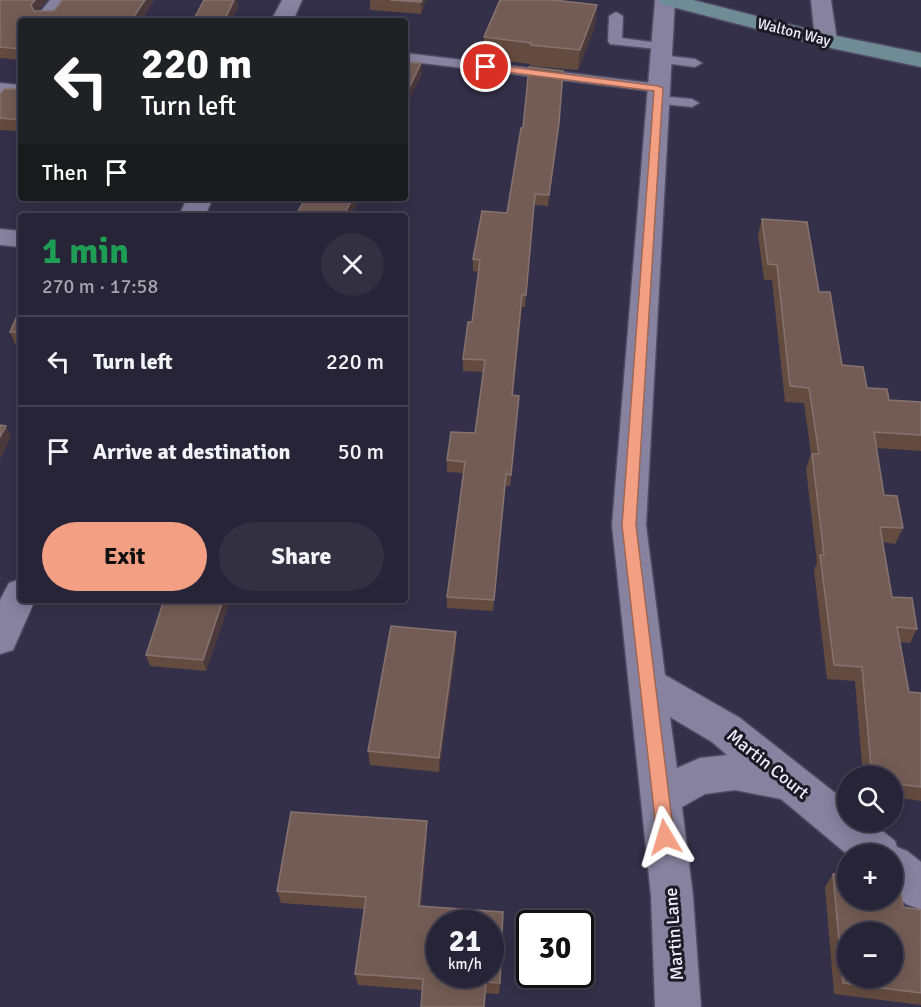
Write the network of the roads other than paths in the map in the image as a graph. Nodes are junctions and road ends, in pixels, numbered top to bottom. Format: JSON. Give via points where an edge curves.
{"nodes":[{"id":1,"x":60,"y":0,"type":"edge"},
{"id":2,"x":292,"y":0,"type":"edge"},
{"id":3,"x":666,"y":0,"type":"edge"},
{"id":4,"x":821,"y":0,"type":"edge"},
{"id":5,"x":616,"y":16,"type":"dead end"},
{"id":6,"x":47,"y":17,"type":"edge"},
{"id":7,"x":283,"y":18,"type":"edge"},
{"id":8,"x":826,"y":40,"type":"junction"},
{"id":9,"x":408,"y":57,"type":"edge"},
{"id":10,"x":921,"y":60,"type":"edge"},
{"id":11,"x":695,"y":63,"type":"dead end"},
{"id":12,"x":660,"y":74,"type":"junction"},
{"id":13,"x":0,"y":90,"type":"edge"},
{"id":14,"x":18,"y":92,"type":"edge"},
{"id":15,"x":692,"y":103,"type":"dead end"},
{"id":16,"x":0,"y":237,"type":"edge"},
{"id":17,"x":18,"y":239,"type":"edge"},
{"id":18,"x":18,"y":599,"type":"edge"},
{"id":19,"x":0,"y":639,"type":"edge"},
{"id":20,"x":648,"y":684,"type":"junction"},
{"id":21,"x":793,"y":784,"type":"junction"},
{"id":22,"x":661,"y":797,"type":"junction"},
{"id":23,"x":867,"y":844,"type":"edge"},
{"id":24,"x":903,"y":874,"type":"edge"},
{"id":25,"x":921,"y":889,"type":"edge"},
{"id":26,"x":678,"y":1007,"type":"edge"}],
"edges":[{"from":1,"to":6,"type":"street"},
{"from":2,"to":7,"type":"street"},
{"from":3,"to":8,"type":"main road","name":"Walton Way"},
{"from":3,"to":12,"type":"street","name":"Martin Lane"},
{"from":4,"to":8,"type":"street"},
{"from":5,"to":12,"type":"lane","via":[[615,41]]},
{"from":8,"to":10,"type":"main road","name":"Walton Way"},
{"from":9,"to":12,"type":"lane"},
{"from":11,"to":12,"type":"lane"},
{"from":12,"to":15,"type":"lane"},
{"from":12,"to":20,"type":"street","name":"Martin Lane","via":[[629,525]]},
{"from":13,"to":14,"type":"street"},
{"from":16,"to":17,"type":"street"},
{"from":18,"to":19,"type":"street"},
{"from":20,"to":21,"type":"street","name":"Martin Court","via":[[726,730]]},
{"from":20,"to":22,"type":"street","name":"Martin Lane"},
{"from":21,"to":22,"type":"street","via":[[735,772],[700,776]]},
{"from":21,"to":23,"type":"street","name":"Martin Court"},
{"from":22,"to":26,"type":"street","name":"Martin Lane"},
{"from":24,"to":25,"type":"street"}]}
